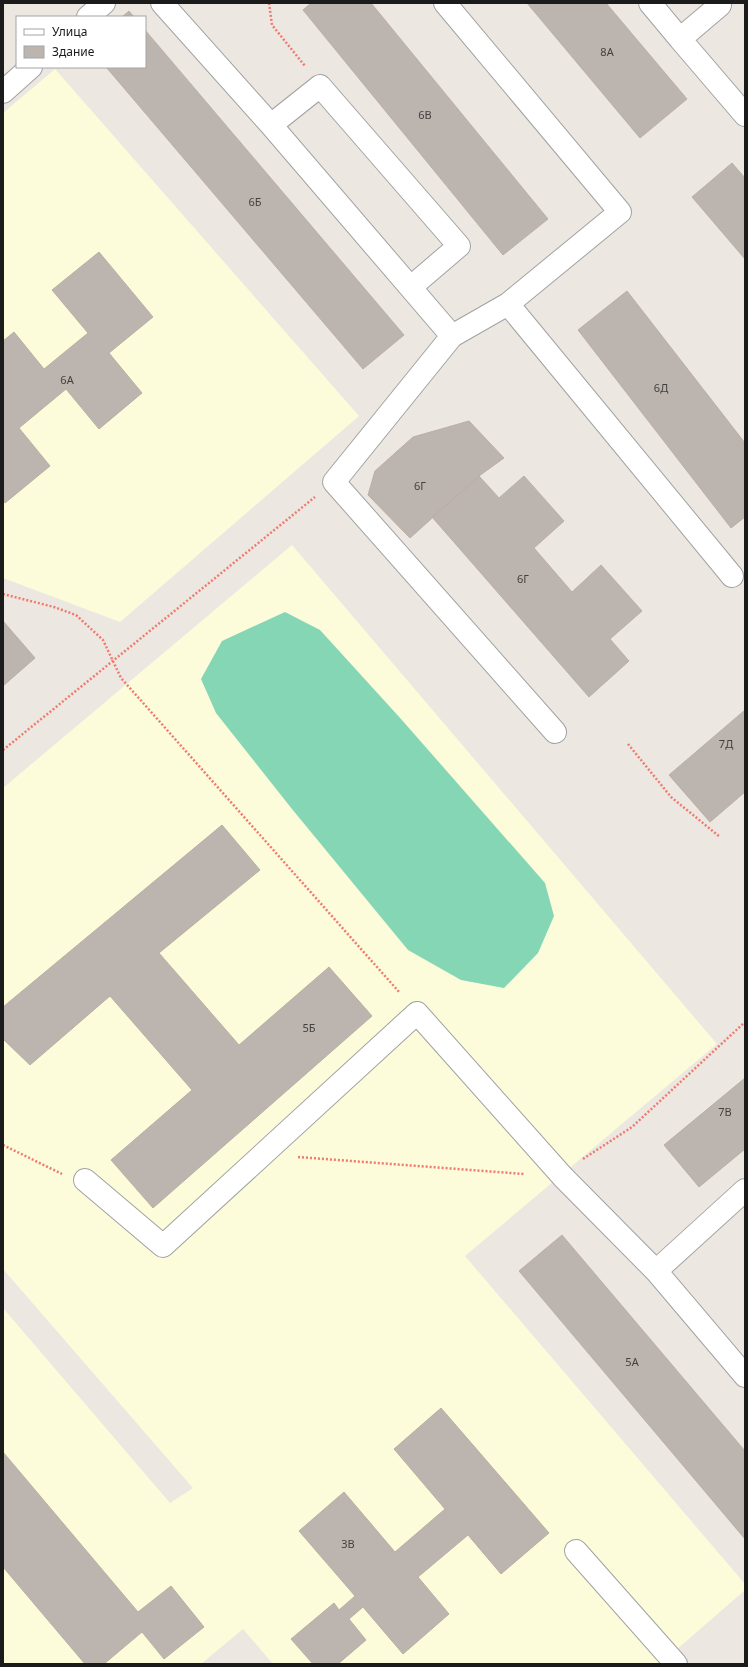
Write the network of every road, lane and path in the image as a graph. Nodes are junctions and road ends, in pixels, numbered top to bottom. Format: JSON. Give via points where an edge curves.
{"nodes":[{"id":1,"x":104,"y":3,"type":"edge"},
{"id":2,"x":162,"y":3,"type":"edge"},
{"id":3,"x":269,"y":3,"type":"edge"},
{"id":4,"x":444,"y":3,"type":"edge"},
{"id":5,"x":650,"y":3,"type":"edge"},
{"id":6,"x":719,"y":3,"type":"edge"},
{"id":7,"x":89,"y":16,"type":"edge"},
{"id":8,"x":680,"y":38,"type":"junction"},
{"id":9,"x":30,"y":68,"type":"edge"},
{"id":10,"x":320,"y":86,"type":"junction"},
{"id":11,"x":3,"y":92,"type":"edge"},
{"id":12,"x":745,"y":115,"type":"edge"},
{"id":13,"x":271,"y":125,"type":"junction"},
{"id":14,"x":411,"y":287,"type":"junction"},
{"id":15,"x":508,"y":304,"type":"junction"},
{"id":16,"x":452,"y":336,"type":"junction"},
{"id":17,"x":334,"y":482,"type":"junction"},
{"id":18,"x":732,"y":576,"type":"dead end"},
{"id":19,"x":3,"y":594,"type":"edge"},
{"id":20,"x":555,"y":732,"type":"dead end"},
{"id":21,"x":628,"y":744,"type":"dead end"},
{"id":22,"x":3,"y":750,"type":"edge"},
{"id":23,"x":720,"y":837,"type":"dead end"},
{"id":24,"x":417,"y":1013,"type":"junction"},
{"id":25,"x":745,"y":1022,"type":"edge"},
{"id":26,"x":3,"y":1145,"type":"edge"},
{"id":27,"x":265,"y":1154,"type":"junction"},
{"id":28,"x":562,"y":1177,"type":"junction"},
{"id":29,"x":85,"y":1180,"type":"joint"},
{"id":30,"x":745,"y":1190,"type":"edge"},
{"id":31,"x":656,"y":1271,"type":"junction"},
{"id":32,"x":745,"y":1376,"type":"edge"},
{"id":33,"x":576,"y":1551,"type":"dead end"},
{"id":34,"x":676,"y":1664,"type":"edge"}],
"edges":[{"from":1,"to":7,"type":"lane"},
{"from":2,"to":13,"type":"lane"},
{"from":3,"to":10,"type":"path","via":[[272,25]]},
{"from":4,"to":15,"type":"lane","via":[[620,212]]},
{"from":5,"to":8,"type":"lane"},
{"from":6,"to":8,"type":"lane","via":[[720,5]]},
{"from":8,"to":12,"type":"lane"},
{"from":9,"to":11,"type":"lane"},
{"from":10,"to":13,"type":"lane"},
{"from":10,"to":14,"type":"lane","via":[[459,246]]},
{"from":13,"to":14,"type":"lane"},
{"from":14,"to":16,"type":"lane"},
{"from":15,"to":16,"type":"lane"},
{"from":15,"to":18,"type":"lane"},
{"from":16,"to":17,"type":"lane"},
{"from":17,"to":20,"type":"lane"},
{"from":17,"to":22,"type":"path"},
{"from":19,"to":24,"type":"path","via":[[76,615],[102,640],[121,678]]},
{"from":21,"to":23,"type":"path","via":[[671,797]]},
{"from":24,"to":27,"type":"lane"},
{"from":24,"to":28,"type":"lane"},
{"from":25,"to":28,"type":"path","via":[[632,1127]]},
{"from":26,"to":29,"type":"path","via":[[64,1175]]},
{"from":27,"to":28,"type":"path"},
{"from":27,"to":29,"type":"lane","via":[[163,1246]]},
{"from":28,"to":31,"type":"lane"},
{"from":30,"to":31,"type":"lane"},
{"from":31,"to":32,"type":"lane"},
{"from":33,"to":34,"type":"lane"}]}
